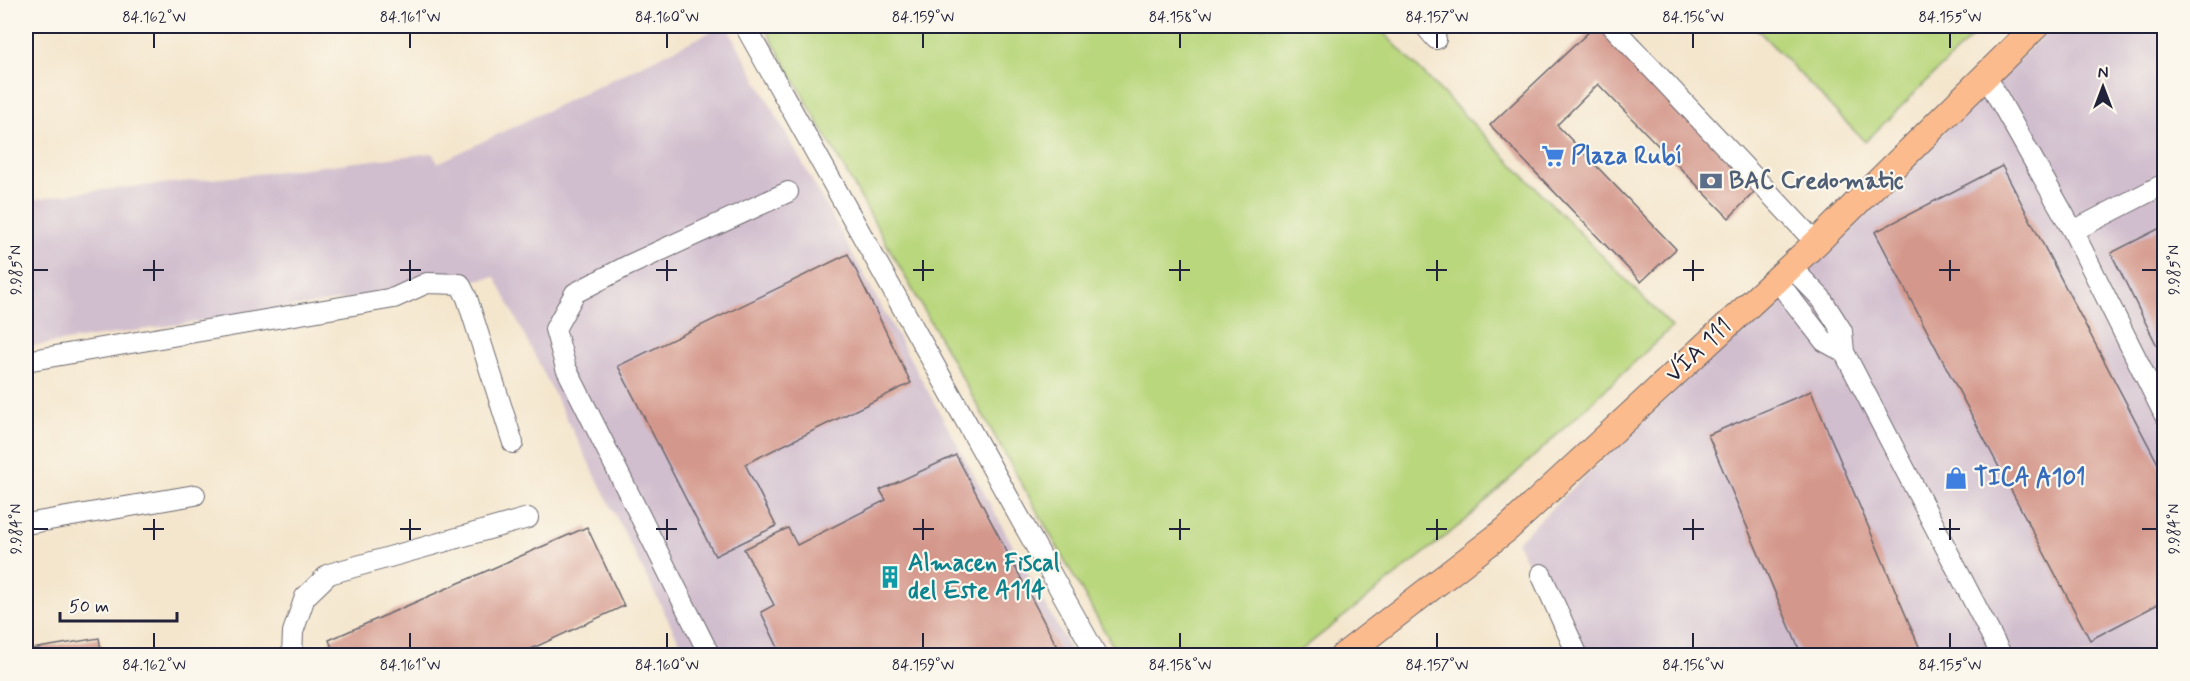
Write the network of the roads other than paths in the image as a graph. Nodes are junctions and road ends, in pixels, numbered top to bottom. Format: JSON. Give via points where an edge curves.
{"nodes":[{"id":1,"x":745,"y":26,"type":"edge"},
{"id":2,"x":1612,"y":26,"type":"edge"},
{"id":3,"x":2037,"y":26,"type":"edge"},
{"id":4,"x":1985,"y":74,"type":"junction"},
{"id":5,"x":2164,"y":184,"type":"edge"},
{"id":6,"x":788,"y":192,"type":"dead end"},
{"id":7,"x":2073,"y":231,"type":"junction"},
{"id":8,"x":1816,"y":243,"type":"junction"},
{"id":9,"x":1783,"y":273,"type":"junction"},
{"id":10,"x":26,"y":361,"type":"edge"},
{"id":11,"x":2163,"y":406,"type":"edge"},
{"id":12,"x":513,"y":443,"type":"dead end"},
{"id":13,"x":195,"y":495,"type":"dead end"},
{"id":14,"x":528,"y":518,"type":"dead end"},
{"id":15,"x":26,"y":524,"type":"edge"},
{"id":16,"x":1541,"y":574,"type":"dead end"},
{"id":17,"x":292,"y":656,"type":"edge"},
{"id":18,"x":710,"y":656,"type":"edge"},
{"id":19,"x":1096,"y":656,"type":"edge"},
{"id":20,"x":1342,"y":656,"type":"edge"},
{"id":21,"x":1578,"y":656,"type":"edge"},
{"id":22,"x":2002,"y":656,"type":"edge"}],
"edges":[{"from":1,"to":19,"type":"street"},
{"from":2,"to":8,"type":"street"},
{"from":3,"to":4,"type":"main road","name":"VÍA 111"},
{"from":4,"to":7,"type":"street"},
{"from":4,"to":8,"type":"main road","name":"VÍA 111"},
{"from":5,"to":7,"type":"street"},
{"from":6,"to":18,"type":"street","via":[[575,293],[555,329],[566,368]]},
{"from":7,"to":11,"type":"street"},
{"from":8,"to":9,"type":"main road","name":"VÍA 111"},
{"from":9,"to":20,"type":"main road","name":"VÍA 111","via":[[1507,529]]},
{"from":9,"to":22,"type":"street","via":[[1821,298],[1842,331],[1844,352]]},
{"from":10,"to":12,"type":"street","via":[[394,298],[427,284],[460,284]]},
{"from":13,"to":15,"type":"street"},
{"from":14,"to":17,"type":"street","via":[[328,574],[305,597],[293,632]]},
{"from":16,"to":21,"type":"street"}]}
